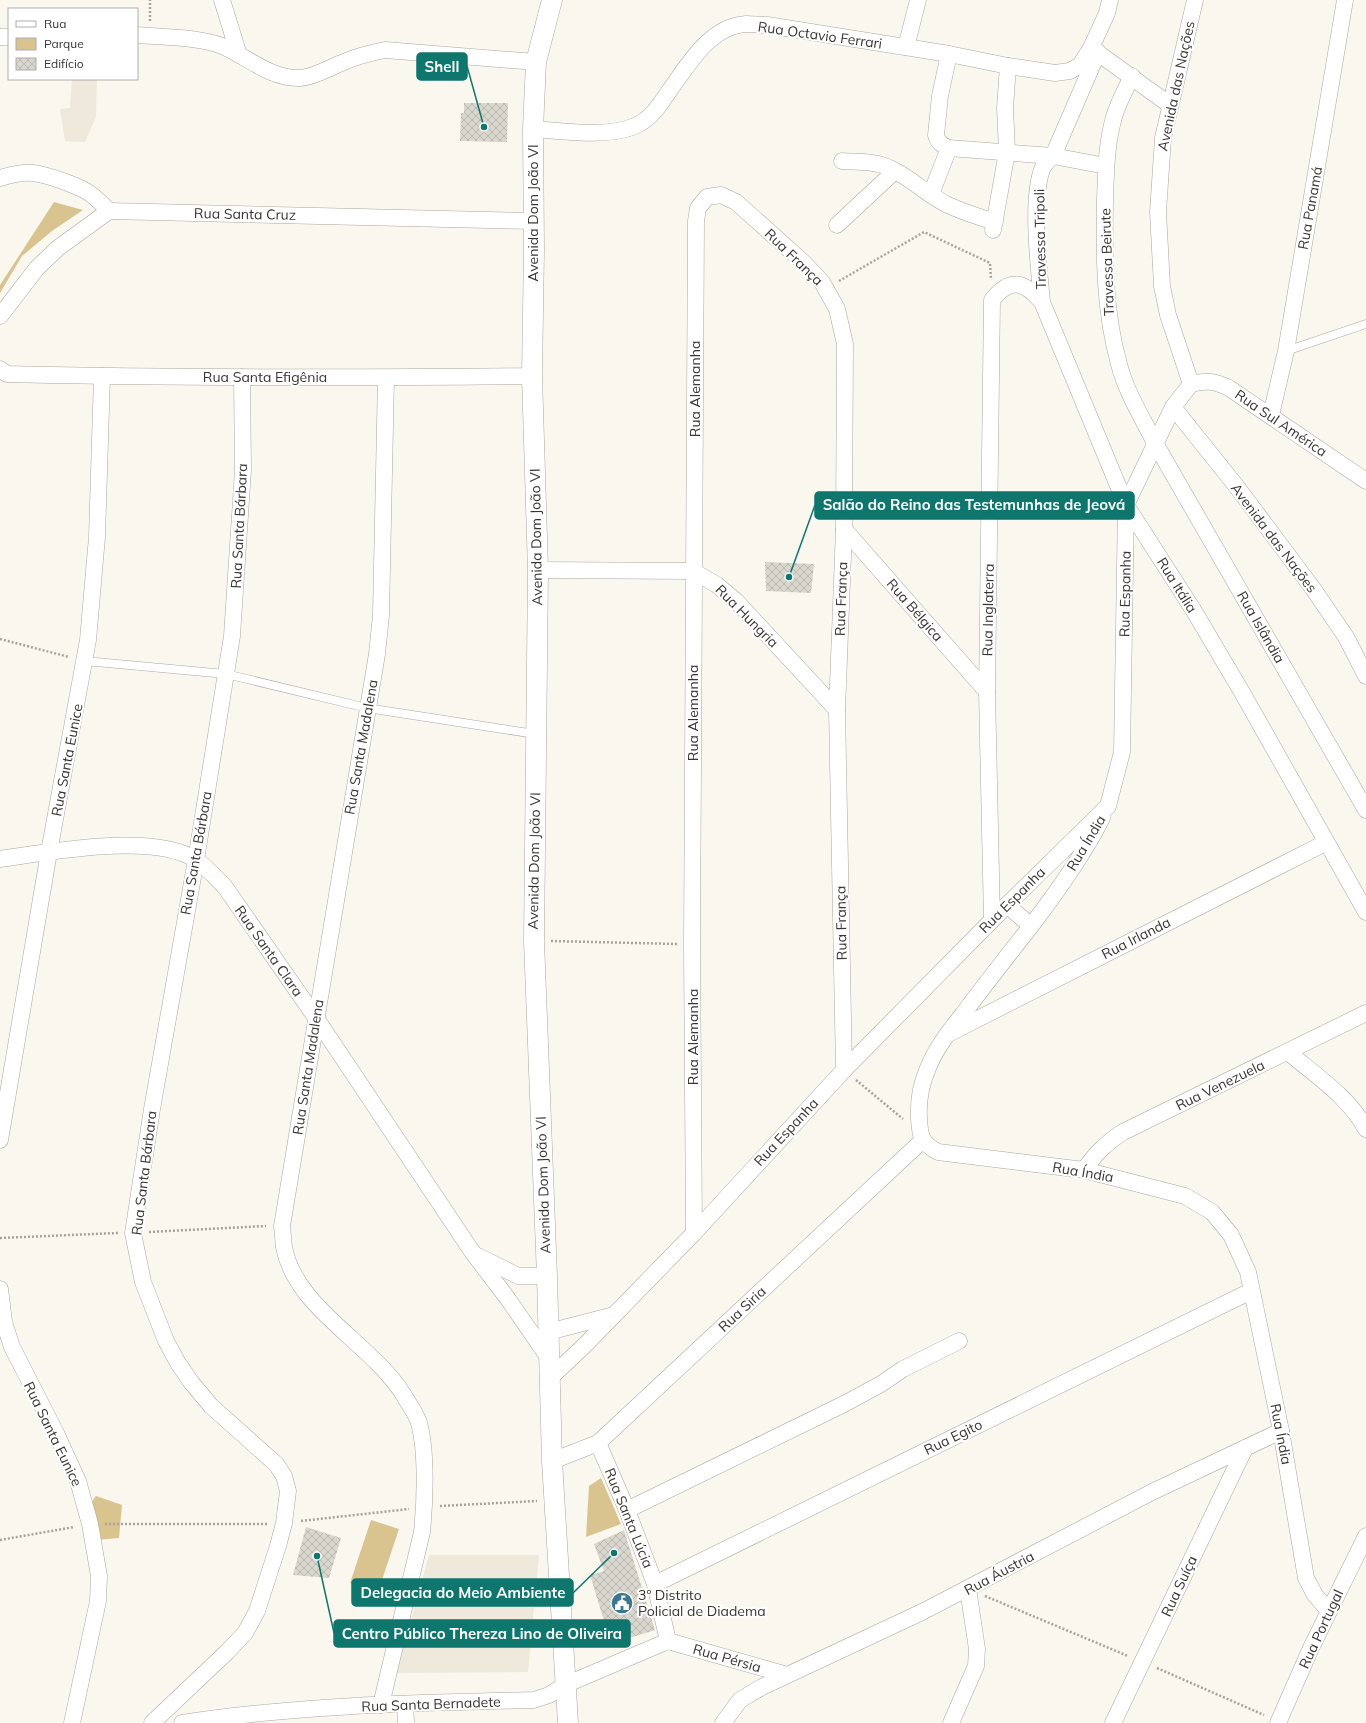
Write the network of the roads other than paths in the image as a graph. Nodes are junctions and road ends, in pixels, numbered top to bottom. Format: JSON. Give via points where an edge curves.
{"nodes":[{"id":1,"x":222,"y":0,"type":"edge"},
{"id":2,"x":552,"y":0,"type":"edge"},
{"id":3,"x":918,"y":0,"type":"edge"},
{"id":4,"x":1110,"y":0,"type":"edge"},
{"id":5,"x":1195,"y":0,"type":"edge"},
{"id":6,"x":1345,"y":0,"type":"edge"},
{"id":7,"x":144,"y":35,"type":"edge"},
{"id":8,"x":906,"y":47,"type":"junction"},
{"id":9,"x":1094,"y":50,"type":"junction"},
{"id":10,"x":949,"y":54,"type":"junction"},
{"id":11,"x":239,"y":55,"type":"junction"},
{"id":12,"x":536,"y":62,"type":"junction"},
{"id":13,"x":1008,"y":66,"type":"junction"},
{"id":14,"x":1132,"y":76,"type":"junction"},
{"id":15,"x":1170,"y":105,"type":"junction"},
{"id":16,"x":533,"y":129,"type":"junction"},
{"id":17,"x":949,"y":148,"type":"junction"},
{"id":18,"x":1007,"y":152,"type":"junction"},
{"id":19,"x":1053,"y":156,"type":"junction"},
{"id":20,"x":842,"y":161,"type":"dead end"},
{"id":21,"x":1106,"y":166,"type":"junction"},
{"id":22,"x":895,"y":171,"type":"junction"},
{"id":23,"x":0,"y":178,"type":"edge"},
{"id":24,"x":931,"y":194,"type":"junction"},
{"id":25,"x":707,"y":197,"type":"joint"},
{"id":26,"x":109,"y":211,"type":"junction"},
{"id":27,"x":534,"y":220,"type":"junction"},
{"id":28,"x":838,"y":225,"type":"dead end"},
{"id":29,"x":992,"y":300,"type":"joint"},
{"id":30,"x":1042,"y":302,"type":"junction"},
{"id":31,"x":0,"y":316,"type":"edge"},
{"id":32,"x":1366,"y":324,"type":"edge"},
{"id":33,"x":1286,"y":351,"type":"junction"},
{"id":34,"x":0,"y":369,"type":"edge"},
{"id":35,"x":102,"y":376,"type":"junction"},
{"id":36,"x":532,"y":376,"type":"junction"},
{"id":37,"x":242,"y":377,"type":"junction"},
{"id":38,"x":386,"y":378,"type":"junction"},
{"id":39,"x":1191,"y":384,"type":"junction"},
{"id":40,"x":1173,"y":407,"type":"junction"},
{"id":41,"x":1271,"y":415,"type":"junction"},
{"id":42,"x":1155,"y":443,"type":"junction"},
{"id":43,"x":1366,"y":481,"type":"edge"},
{"id":44,"x":1126,"y":505,"type":"junction"},
{"id":45,"x":844,"y":529,"type":"junction"},
{"id":46,"x":538,"y":570,"type":"junction"},
{"id":47,"x":693,"y":571,"type":"junction"},
{"id":48,"x":85,"y":661,"type":"junction"},
{"id":49,"x":226,"y":674,"type":"junction"},
{"id":50,"x":1366,"y":676,"type":"edge"},
{"id":51,"x":987,"y":692,"type":"junction"},
{"id":52,"x":367,"y":708,"type":"junction"},
{"id":53,"x":837,"y":710,"type":"junction"},
{"id":54,"x":535,"y":734,"type":"junction"},
{"id":55,"x":1108,"y":806,"type":"junction"},
{"id":56,"x":1366,"y":810,"type":"edge"},
{"id":57,"x":1325,"y":843,"type":"junction"},
{"id":58,"x":49,"y":852,"type":"junction"},
{"id":59,"x":0,"y":859,"type":"edge"},
{"id":60,"x":196,"y":860,"type":"junction"},
{"id":61,"x":1007,"y":905,"type":"junction"},
{"id":62,"x":1366,"y":912,"type":"edge"},
{"id":63,"x":992,"y":920,"type":"junction"},
{"id":64,"x":1031,"y":926,"type":"junction"},
{"id":65,"x":1366,"y":1013,"type":"edge"},
{"id":66,"x":316,"y":1018,"type":"junction"},
{"id":67,"x":947,"y":1034,"type":"junction"},
{"id":68,"x":1288,"y":1052,"type":"junction"},
{"id":69,"x":844,"y":1070,"type":"junction"},
{"id":70,"x":1366,"y":1129,"type":"edge"},
{"id":71,"x":921,"y":1137,"type":"junction"},
{"id":72,"x":0,"y":1140,"type":"edge"},
{"id":73,"x":1084,"y":1170,"type":"junction"},
{"id":74,"x":694,"y":1233,"type":"junction"},
{"id":75,"x":473,"y":1253,"type":"junction"},
{"id":76,"x":518,"y":1276,"type":"junction"},
{"id":77,"x":547,"y":1276,"type":"junction"},
{"id":78,"x":0,"y":1289,"type":"edge"},
{"id":79,"x":1251,"y":1291,"type":"junction"},
{"id":80,"x":513,"y":1306,"type":"junction"},
{"id":81,"x":614,"y":1315,"type":"junction"},
{"id":82,"x":548,"y":1332,"type":"junction"},
{"id":83,"x":959,"y":1341,"type":"dead end"},
{"id":84,"x":548,"y":1357,"type":"junction"},
{"id":85,"x":550,"y":1378,"type":"junction"},
{"id":86,"x":1281,"y":1432,"type":"junction"},
{"id":87,"x":598,"y":1443,"type":"junction"},
{"id":88,"x":1245,"y":1448,"type":"junction"},
{"id":89,"x":552,"y":1462,"type":"junction"},
{"id":90,"x":627,"y":1510,"type":"junction"},
{"id":91,"x":1366,"y":1536,"type":"edge"},
{"id":92,"x":655,"y":1584,"type":"junction"},
{"id":93,"x":968,"y":1589,"type":"junction"},
{"id":94,"x":1329,"y":1611,"type":"junction"},
{"id":95,"x":668,"y":1640,"type":"junction"},
{"id":96,"x":787,"y":1675,"type":"junction"},
{"id":97,"x":565,"y":1685,"type":"junction"},
{"id":98,"x":405,"y":1704,"type":"junction"},
{"id":99,"x":381,"y":1705,"type":"junction"},
{"id":100,"x":257,"y":1719,"type":"edge"},
{"id":101,"x":723,"y":1722,"type":"edge"},
{"id":102,"x":1279,"y":1722,"type":"edge"},
{"id":103,"x":72,"y":1723,"type":"edge"},
{"id":104,"x":152,"y":1723,"type":"edge"},
{"id":105,"x":182,"y":1723,"type":"edge"},
{"id":106,"x":406,"y":1723,"type":"edge"},
{"id":107,"x":568,"y":1723,"type":"edge"},
{"id":108,"x":951,"y":1723,"type":"edge"},
{"id":109,"x":1113,"y":1723,"type":"edge"}],
"edges":[{"from":1,"to":11,"type":"street"},
{"from":2,"to":12,"type":"street","name":"Avenida Dom João VI"},
{"from":3,"to":8,"type":"street"},
{"from":4,"to":9,"type":"street"},
{"from":5,"to":15,"type":"street","name":"Avenida das Nações"},
{"from":6,"to":33,"type":"street","name":"Rua Panamá"},
{"from":7,"to":11,"type":"street","via":[[208,42]]},
{"from":8,"to":10,"type":"street","name":"Rua Octavio Ferrari"},
{"from":8,"to":16,"type":"street","name":"Rua Octavio Ferrari","via":[[767,25],[745,24],[726,29],[709,41],[654,112],[635,125],[619,131],[601,132]]},
{"from":9,"to":13,"type":"street","name":"Rua Octavio Ferrari","via":[[1080,65],[1070,71],[1055,73]]},
{"from":9,"to":14,"type":"street"},
{"from":9,"to":19,"type":"street","name":"Travessa Tripoli"},
{"from":10,"to":13,"type":"street","name":"Rua Octavio Ferrari"},
{"from":10,"to":17,"type":"street","via":[[940,96],[936,135],[939,143]]},
{"from":11,"to":12,"type":"street","via":[[264,69],[286,77],[301,78],[363,54],[385,50]]},
{"from":12,"to":16,"type":"street","name":"Avenida Dom João VI"},
{"from":13,"to":18,"type":"street","via":[[1005,108]]},
{"from":14,"to":15,"type":"street"},
{"from":14,"to":21,"type":"street","name":"Travessa Beirute","via":[[1118,104],[1109,138]]},
{"from":15,"to":39,"type":"street","name":"Avenida das Nações","via":[[1161,157],[1159,250],[1168,315]]},
{"from":16,"to":27,"type":"street","name":"Avenida Dom João VI"},
{"from":17,"to":18,"type":"street"},
{"from":17,"to":24,"type":"street"},
{"from":18,"to":19,"type":"street"},
{"from":18,"to":24,"type":"street","via":[[994,226]]},
{"from":19,"to":21,"type":"street"},
{"from":19,"to":30,"type":"street","name":"Travessa Tripoli","via":[[1043,168],[1037,201]]},
{"from":20,"to":22,"type":"street","via":[[868,162]]},
{"from":21,"to":42,"type":"street","name":"Travessa Beirute","via":[[1104,258],[1110,325],[1126,386]]},
{"from":22,"to":24,"type":"street"},
{"from":22,"to":28,"type":"street"},
{"from":23,"to":26,"type":"street","via":[[33,173],[86,191]]},
{"from":25,"to":45,"type":"street","name":"Rua França","via":[[721,195],[736,202],[822,282],[837,309],[845,344]]},
{"from":25,"to":47,"type":"street","name":"Rua Alemanha","via":[[698,208],[696,221]]},
{"from":26,"to":27,"type":"street","name":"Rua Santa Cruz"},
{"from":26,"to":31,"type":"street","via":[[58,248],[37,268]]},
{"from":27,"to":36,"type":"street","name":"Avenida Dom João VI"},
{"from":29,"to":30,"type":"street","name":"Rua Itália","via":[[1004,287],[1013,284],[1025,286]]},
{"from":29,"to":51,"type":"street","name":"Rua Inglaterra"},
{"from":30,"to":44,"type":"street","name":"Rua Itália"},
{"from":32,"to":33,"type":"lane"},
{"from":33,"to":41,"type":"street","name":"Rua Panamá"},
{"from":34,"to":35,"type":"street","name":"Rua Santa Efigênia","via":[[7,374]]},
{"from":35,"to":37,"type":"street","name":"Rua Santa Efigênia"},
{"from":35,"to":48,"type":"street","name":"Rua Santa Eunice","via":[[98,537]]},
{"from":36,"to":38,"type":"street","name":"Rua Santa Efigênia"},
{"from":36,"to":46,"type":"street","name":"Avenida Dom João VI"},
{"from":37,"to":38,"type":"street","name":"Rua Santa Efigênia"},
{"from":37,"to":49,"type":"street","name":"Rua Santa Bárbara","via":[[243,477],[235,603]]},
{"from":38,"to":52,"type":"street","name":"Rua Santa Madalena","via":[[381,615]]},
{"from":39,"to":40,"type":"street","name":"Rua Espanha"},
{"from":39,"to":41,"type":"street","name":"Rua Sul América","via":[[1203,380],[1217,382]]},
{"from":40,"to":42,"type":"street","name":"Rua Espanha"},
{"from":40,"to":50,"type":"street","name":"Avenida das Nações","via":[[1314,590],[1346,637]]},
{"from":41,"to":43,"type":"street","name":"Rua Sul América"},
{"from":42,"to":44,"type":"street","name":"Rua Espanha"},
{"from":42,"to":56,"type":"street","name":"Rua Islândia"},
{"from":44,"to":55,"type":"street","name":"Rua Espanha","via":[[1122,752]]},
{"from":44,"to":57,"type":"street","name":"Rua Itália","via":[[1194,611],[1243,694]]},
{"from":45,"to":51,"type":"street","name":"Rua Bélgica"},
{"from":45,"to":53,"type":"street","name":"Rua França"},
{"from":46,"to":47,"type":"street","name":"Rua Hungria"},
{"from":46,"to":54,"type":"street","name":"Avenida Dom João VI"},
{"from":47,"to":53,"type":"street","name":"Rua Hungria","via":[[717,585],[736,601]]},
{"from":47,"to":74,"type":"street","name":"Rua Alemanha"},
{"from":48,"to":49,"type":"lane"},
{"from":48,"to":58,"type":"street","name":"Rua Santa Eunice"},
{"from":49,"to":52,"type":"lane"},
{"from":49,"to":60,"type":"street","name":"Rua Santa Bárbara"},
{"from":51,"to":63,"type":"street","name":"Rua Inglaterra"},
{"from":52,"to":54,"type":"lane"},
{"from":52,"to":66,"type":"street","name":"Rua Santa Madalena"},
{"from":53,"to":69,"type":"street","name":"Rua França"},
{"from":54,"to":77,"type":"street","name":"Avenida Dom João VI","via":[[534,941]]},
{"from":55,"to":61,"type":"street","name":"Rua Espanha"},
{"from":55,"to":64,"type":"street","name":"Rua Índia","via":[[1079,859]]},
{"from":57,"to":62,"type":"street","name":"Rua Itália"},
{"from":57,"to":67,"type":"street","name":"Rua Irlanda"},
{"from":58,"to":59,"type":"street","name":"Rua Santa Clara"},
{"from":58,"to":60,"type":"street","name":"Rua Santa Clara","via":[[110,846],[145,846],[176,851]]},
{"from":58,"to":72,"type":"street","name":"Rua Santa Eunice"},
{"from":60,"to":66,"type":"street","name":"Rua Santa Clara","via":[[225,887]]},
{"from":60,"to":104,"type":"street","name":"Rua Santa Bárbara","via":[[133,1232],[142,1282],[178,1363],[211,1406],[276,1464],[284,1476],[288,1491],[284,1523],[257,1612],[244,1633],[227,1652]]},
{"from":61,"to":63,"type":"street","name":"Rua Espanha"},
{"from":61,"to":64,"type":"street"},
{"from":63,"to":69,"type":"street","name":"Rua Espanha"},
{"from":64,"to":67,"type":"street","name":"Rua Índia"},
{"from":65,"to":68,"type":"street","name":"Rua Venezuela"},
{"from":66,"to":75,"type":"street","name":"Rua Santa Clara"},
{"from":66,"to":99,"type":"street","name":"Rua Santa Madalena","via":[[282,1226],[284,1248],[304,1290],[394,1380],[418,1422],[423,1444],[422,1532]]},
{"from":67,"to":71,"type":"street","name":"Rua Índia","via":[[928,1067],[921,1090]]},
{"from":68,"to":70,"type":"street","via":[[1337,1093]]},
{"from":68,"to":73,"type":"street","name":"Rua Venezuela","via":[[1123,1132],[1105,1144]]},
{"from":69,"to":74,"type":"street","name":"Rua Espanha"},
{"from":71,"to":73,"type":"street","name":"Rua Índia","via":[[930,1148],[948,1154]]},
{"from":71,"to":87,"type":"street","name":"Rua Siria"},
{"from":73,"to":79,"type":"street","name":"Rua Índia","via":[[1185,1196],[1212,1212],[1231,1235],[1248,1272]]},
{"from":74,"to":81,"type":"street","name":"Rua Espanha"},
{"from":75,"to":76,"type":"street","name":"Rua Santa Clara"},
{"from":75,"to":80,"type":"street","name":"Rua Santa Clara"},
{"from":76,"to":77,"type":"street","name":"Rua Santa Clara"},
{"from":76,"to":80,"type":"street","via":[[514,1285]]},
{"from":77,"to":82,"type":"street","name":"Avenida Dom João VI"},
{"from":78,"to":103,"type":"street","name":"Rua Santa Eunice","via":[[4,1322],[12,1347],[78,1481],[90,1524],[98,1569],[98,1601]]},
{"from":79,"to":86,"type":"street","name":"Rua Índia"},
{"from":79,"to":92,"type":"street","name":"Rua Egito"},
{"from":80,"to":84,"type":"street","name":"Rua Santa Clara"},
{"from":81,"to":82,"type":"street"},
{"from":81,"to":85,"type":"street","name":"Rua Espanha"},
{"from":82,"to":84,"type":"street","name":"Avenida Dom João VI"},
{"from":83,"to":90,"type":"street","via":[[903,1369],[844,1404]]},
{"from":84,"to":85,"type":"street","name":"Avenida Dom João VI"},
{"from":85,"to":89,"type":"street","name":"Avenida Dom João VI"},
{"from":86,"to":88,"type":"street","name":"Rua Áustria"},
{"from":86,"to":94,"type":"street","name":"Rua Índia","via":[[1306,1578]]},
{"from":87,"to":89,"type":"street","name":"Rua Siria"},
{"from":87,"to":90,"type":"street","name":"Rua Santa Lúcia"},
{"from":88,"to":93,"type":"street","name":"Rua Áustria","via":[[1152,1492]]},
{"from":88,"to":109,"type":"street","name":"Rua Suíça"},
{"from":89,"to":97,"type":"street","name":"Avenida Dom João VI"},
{"from":90,"to":92,"type":"street","name":"Rua Santa Lúcia"},
{"from":91,"to":94,"type":"street","name":"Rua Portugal"},
{"from":92,"to":95,"type":"street","name":"Rua Santa Lúcia"},
{"from":93,"to":96,"type":"street","name":"Rua Áustria"},
{"from":93,"to":108,"type":"street","via":[[977,1649],[976,1666]]},
{"from":94,"to":102,"type":"street","name":"Rua Portugal"},
{"from":95,"to":96,"type":"street","name":"Rua Pérsia"},
{"from":95,"to":97,"type":"street","name":"Rua Santa Bernadete"},
{"from":96,"to":101,"type":"street","name":"Rua Áustria","via":[[740,1700]]},
{"from":97,"to":98,"type":"street","name":"Rua Santa Bernadete","via":[[549,1695],[534,1700]]},
{"from":97,"to":107,"type":"street","name":"Avenida Dom João VI"},
{"from":98,"to":99,"type":"street","name":"Rua Santa Bernadete"},
{"from":98,"to":106,"type":"street"},
{"from":99,"to":100,"type":"street","name":"Rua Santa Bernadete"},
{"from":100,"to":105,"type":"street","name":"Rua Santa Bernadete","via":[[228,1716]]}]}
